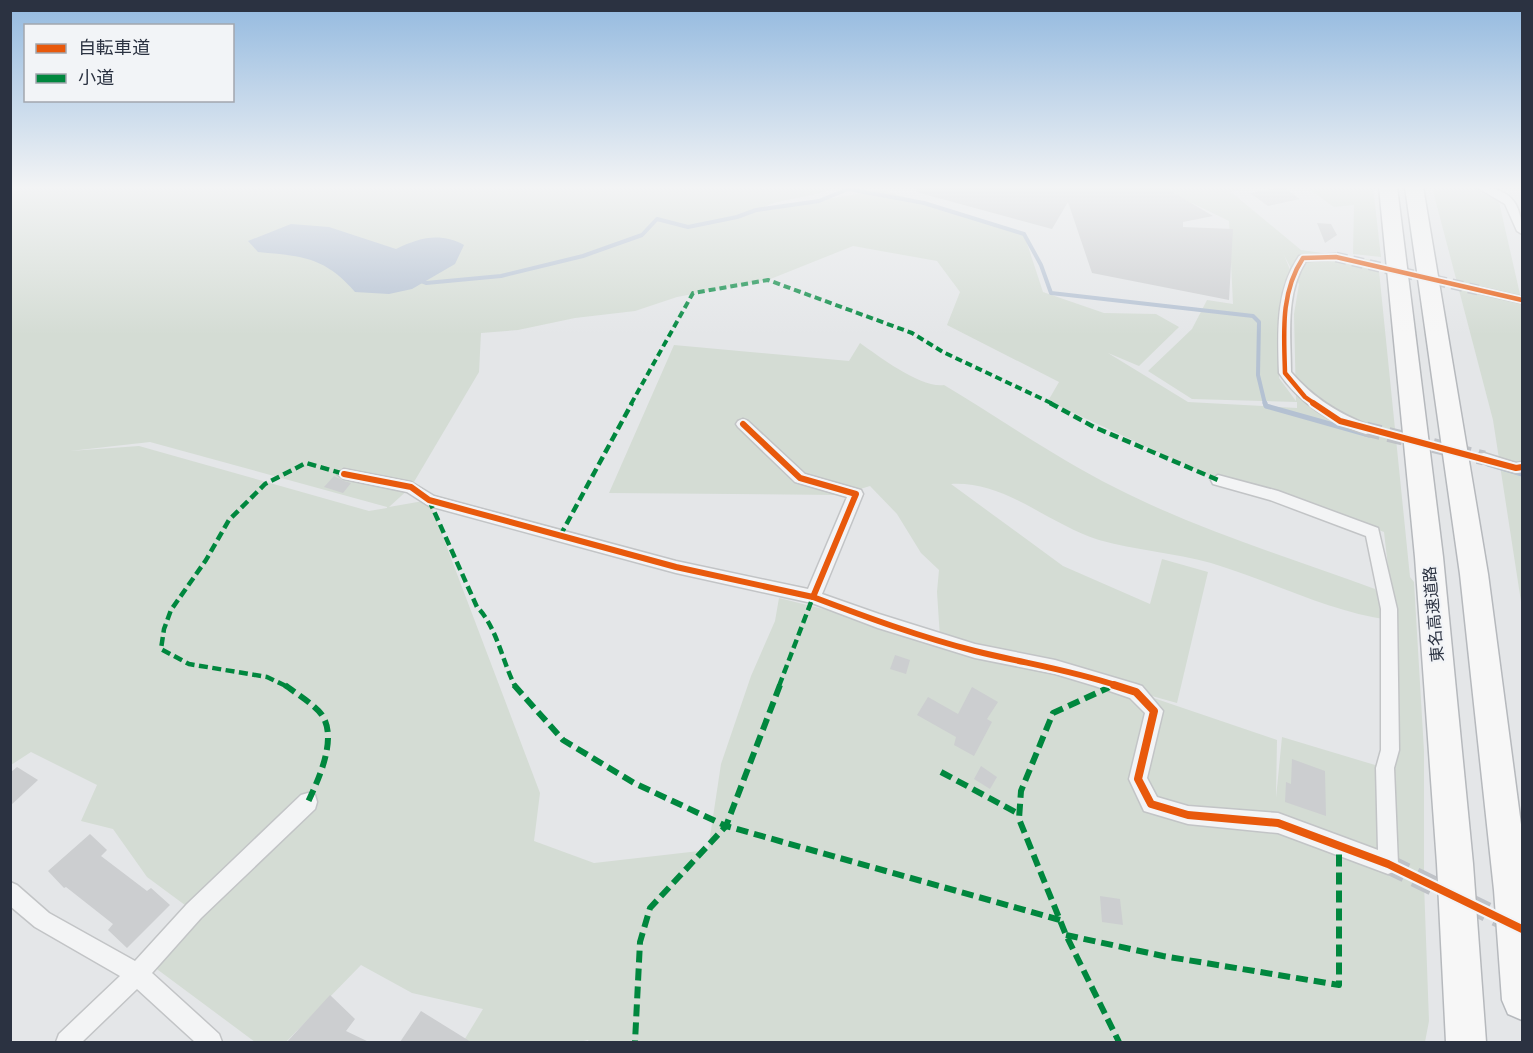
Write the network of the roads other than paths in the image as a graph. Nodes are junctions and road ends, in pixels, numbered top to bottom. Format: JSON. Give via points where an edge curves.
{"nodes":[{"id":1,"x":1393,"y":236,"type":"edge"},
{"id":2,"x":1421,"y":236,"type":"edge"},
{"id":3,"x":1336,"y":257,"type":"tunnel mouth"},
{"id":4,"x":1478,"y":290,"type":"tunnel mouth"},
{"id":5,"x":1522,"y":300,"type":"edge"},
{"id":6,"x":742,"y":424,"type":"dead end"},
{"id":7,"x":1366,"y":429,"type":"tunnel mouth"},
{"id":8,"x":1484,"y":458,"type":"tunnel mouth"},
{"id":9,"x":1522,"y":467,"type":"edge"},
{"id":10,"x":344,"y":474,"type":"dead end"},
{"id":11,"x":1218,"y":480,"type":"dead end"},
{"id":12,"x":813,"y":597,"type":"junction"},
{"id":13,"x":308,"y":802,"type":"dead end"},
{"id":14,"x":10,"y":892,"type":"edge"},
{"id":15,"x":137,"y":974,"type":"junction"},
{"id":16,"x":1522,"y":1000,"type":"edge"},
{"id":17,"x":67,"y":1042,"type":"edge"},
{"id":18,"x":210,"y":1042,"type":"edge"},
{"id":19,"x":1466,"y":1042,"type":"edge"}],
"edges":[{"from":1,"to":19,"type":"highway","name":"東名高速道路","via":[[1429,557]]},
{"from":2,"to":16,"type":"highway","via":[[1474,574]]},
{"from":3,"to":7,"type":"street","via":[[1303,258],[1295,267],[1285,318],[1285,373],[1305,397],[1340,421]]},
{"from":4,"to":5,"type":"street"},
{"from":6,"to":12,"type":"street","via":[[800,478],[856,494]]},
{"from":8,"to":9,"type":"street"},
{"from":10,"to":12,"type":"street","via":[[411,487],[429,500],[676,567]]},
{"from":11,"to":12,"type":"street","via":[[1273,495],[1373,532],[1389,609],[1390,750],[1385,768],[1388,864],[1278,823],[1188,815],[1151,804],[1138,779],[1154,711],[1136,692],[1055,667],[940,641]]},
{"from":13,"to":15,"type":"street","via":[[194,911]]},
{"from":14,"to":15,"type":"street","via":[[42,920]]},
{"from":15,"to":17,"type":"street"},
{"from":15,"to":18,"type":"street"}]}
